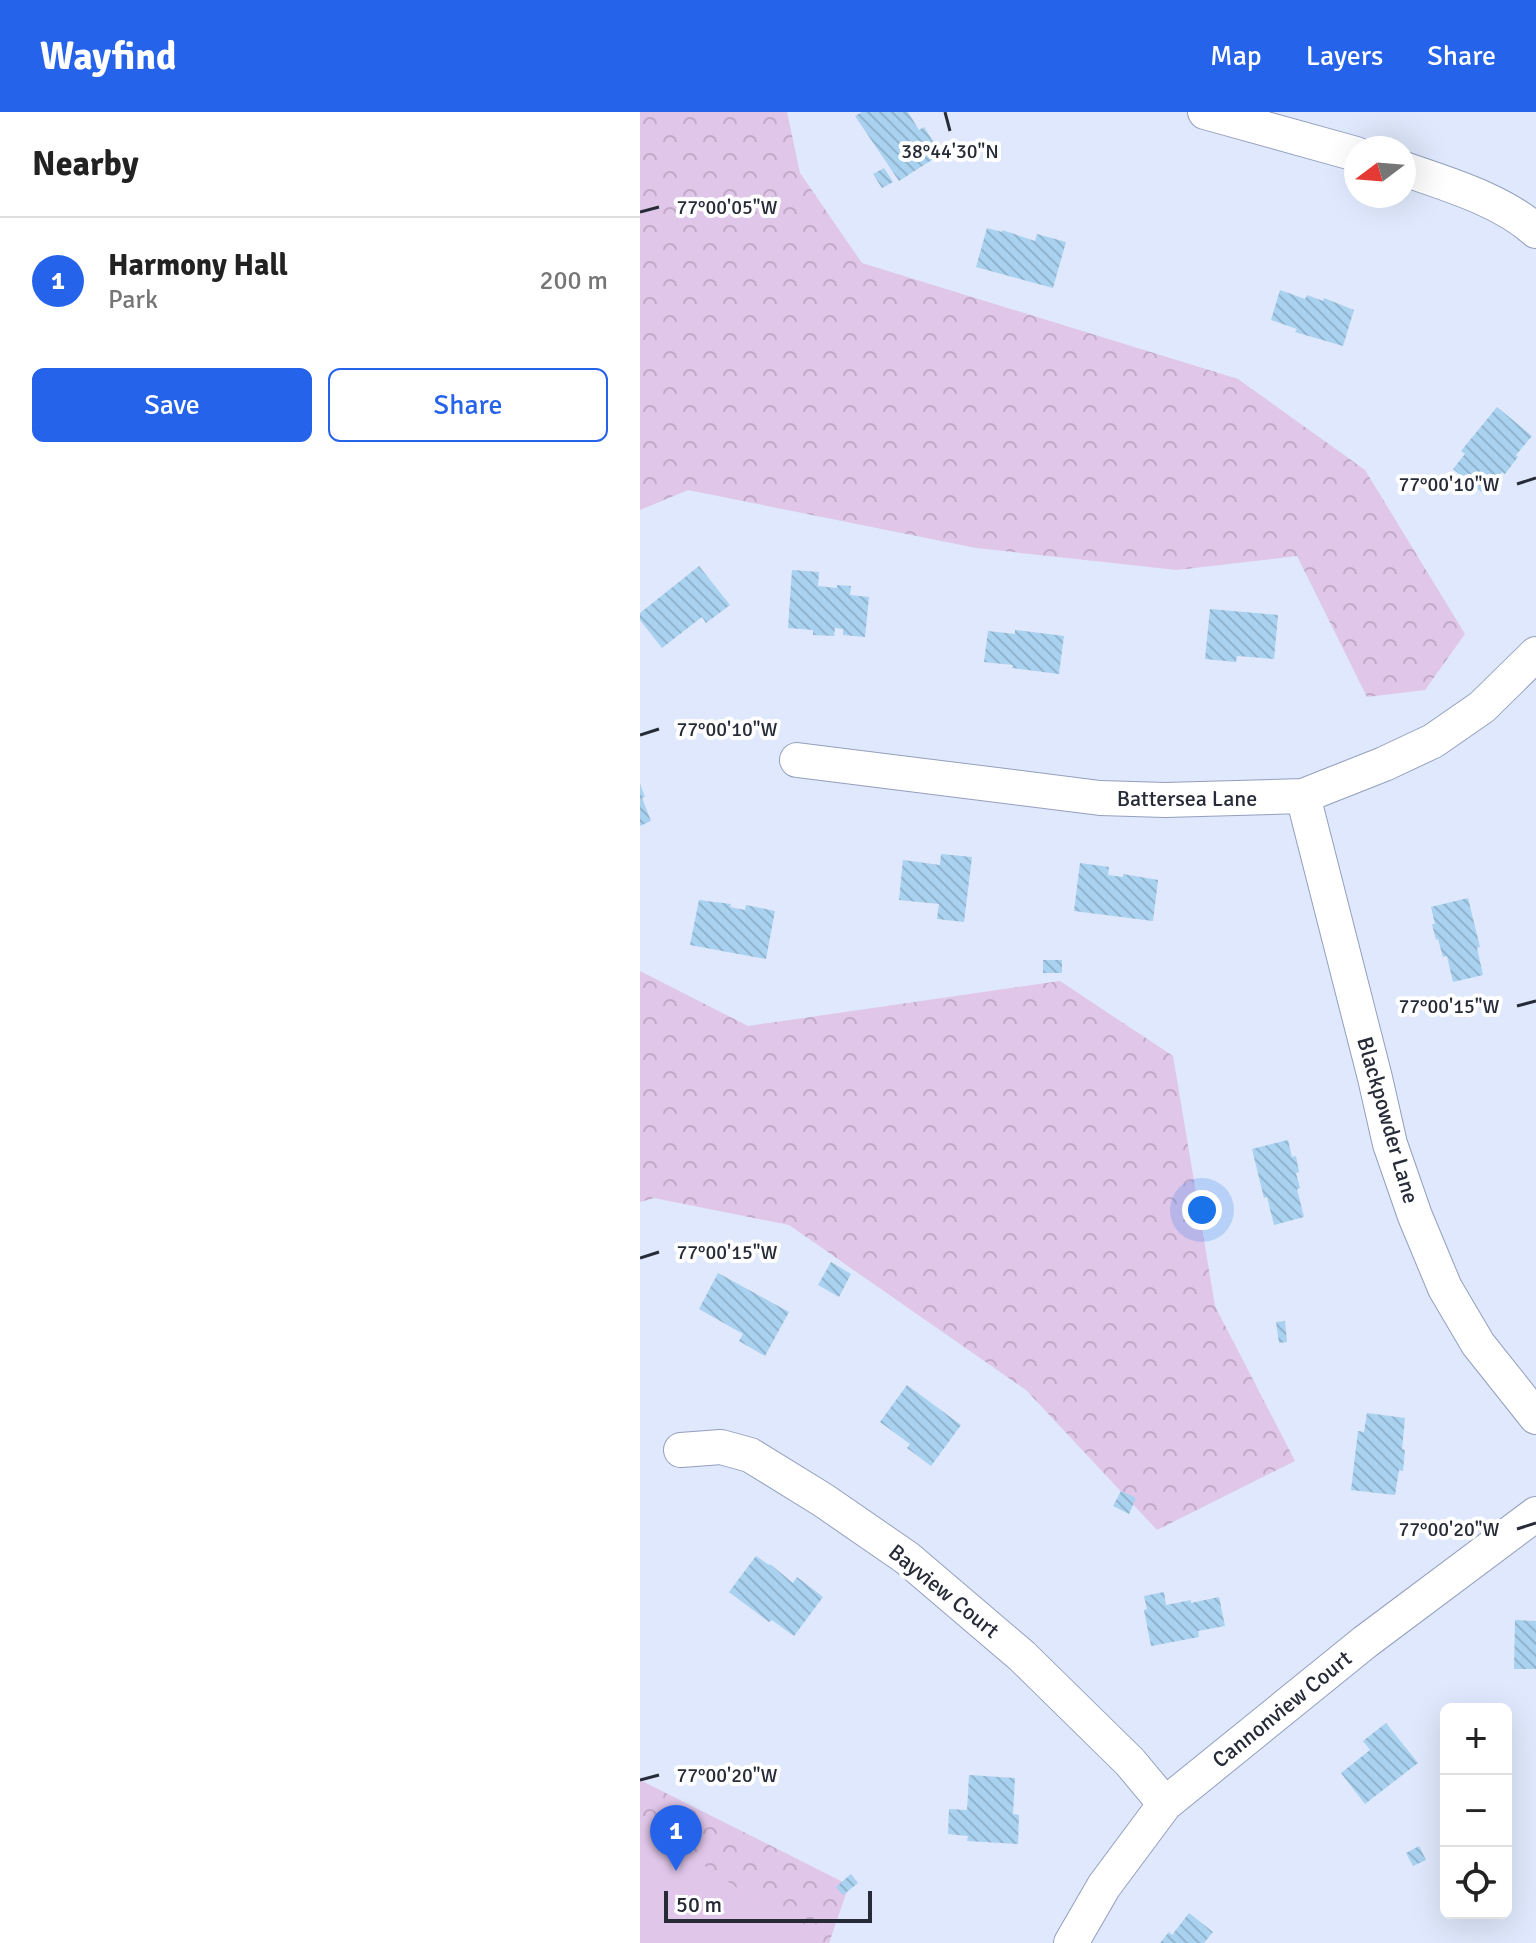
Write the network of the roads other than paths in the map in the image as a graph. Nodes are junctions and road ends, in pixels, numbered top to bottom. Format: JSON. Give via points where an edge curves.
{"nodes":[{"id":1,"x":1205,"y":112,"type":"edge"},
{"id":2,"x":1344,"y":151,"type":"edge"},
{"id":3,"x":1416,"y":173,"type":"edge"},
{"id":4,"x":1536,"y":231,"type":"edge"},
{"id":5,"x":1536,"y":654,"type":"edge"},
{"id":6,"x":797,"y":760,"type":"dead end"},
{"id":7,"x":1303,"y":796,"type":"junction"},
{"id":8,"x":1536,"y":1417,"type":"edge"},
{"id":9,"x":681,"y":1450,"type":"dead end"},
{"id":10,"x":1536,"y":1514,"type":"edge"},
{"id":11,"x":1165,"y":1804,"type":"junction"},
{"id":12,"x":1071,"y":1943,"type":"edge"}],
"edges":[{"from":1,"to":2,"type":"street"},
{"from":3,"to":4,"type":"street","via":[[1479,197]]},
{"from":5,"to":7,"type":"street","name":"Battersea Lane","via":[[1482,707],[1433,741]]},
{"from":6,"to":7,"type":"street","name":"Battersea Lane","via":[[1100,798]]},
{"from":7,"to":8,"type":"street","name":"Blackpowder Lane","via":[[1390,1144],[1415,1216],[1445,1288],[1478,1344]]},
{"from":9,"to":11,"type":"street","name":"Bayview Court","via":[[721,1447],[750,1455],[907,1558],[1022,1656],[1130,1762]]},
{"from":10,"to":11,"type":"street","name":"Cannonview Court","via":[[1365,1642]]},
{"from":11,"to":12,"type":"street","name":"Cannonview Court","via":[[1104,1886]]}]}
